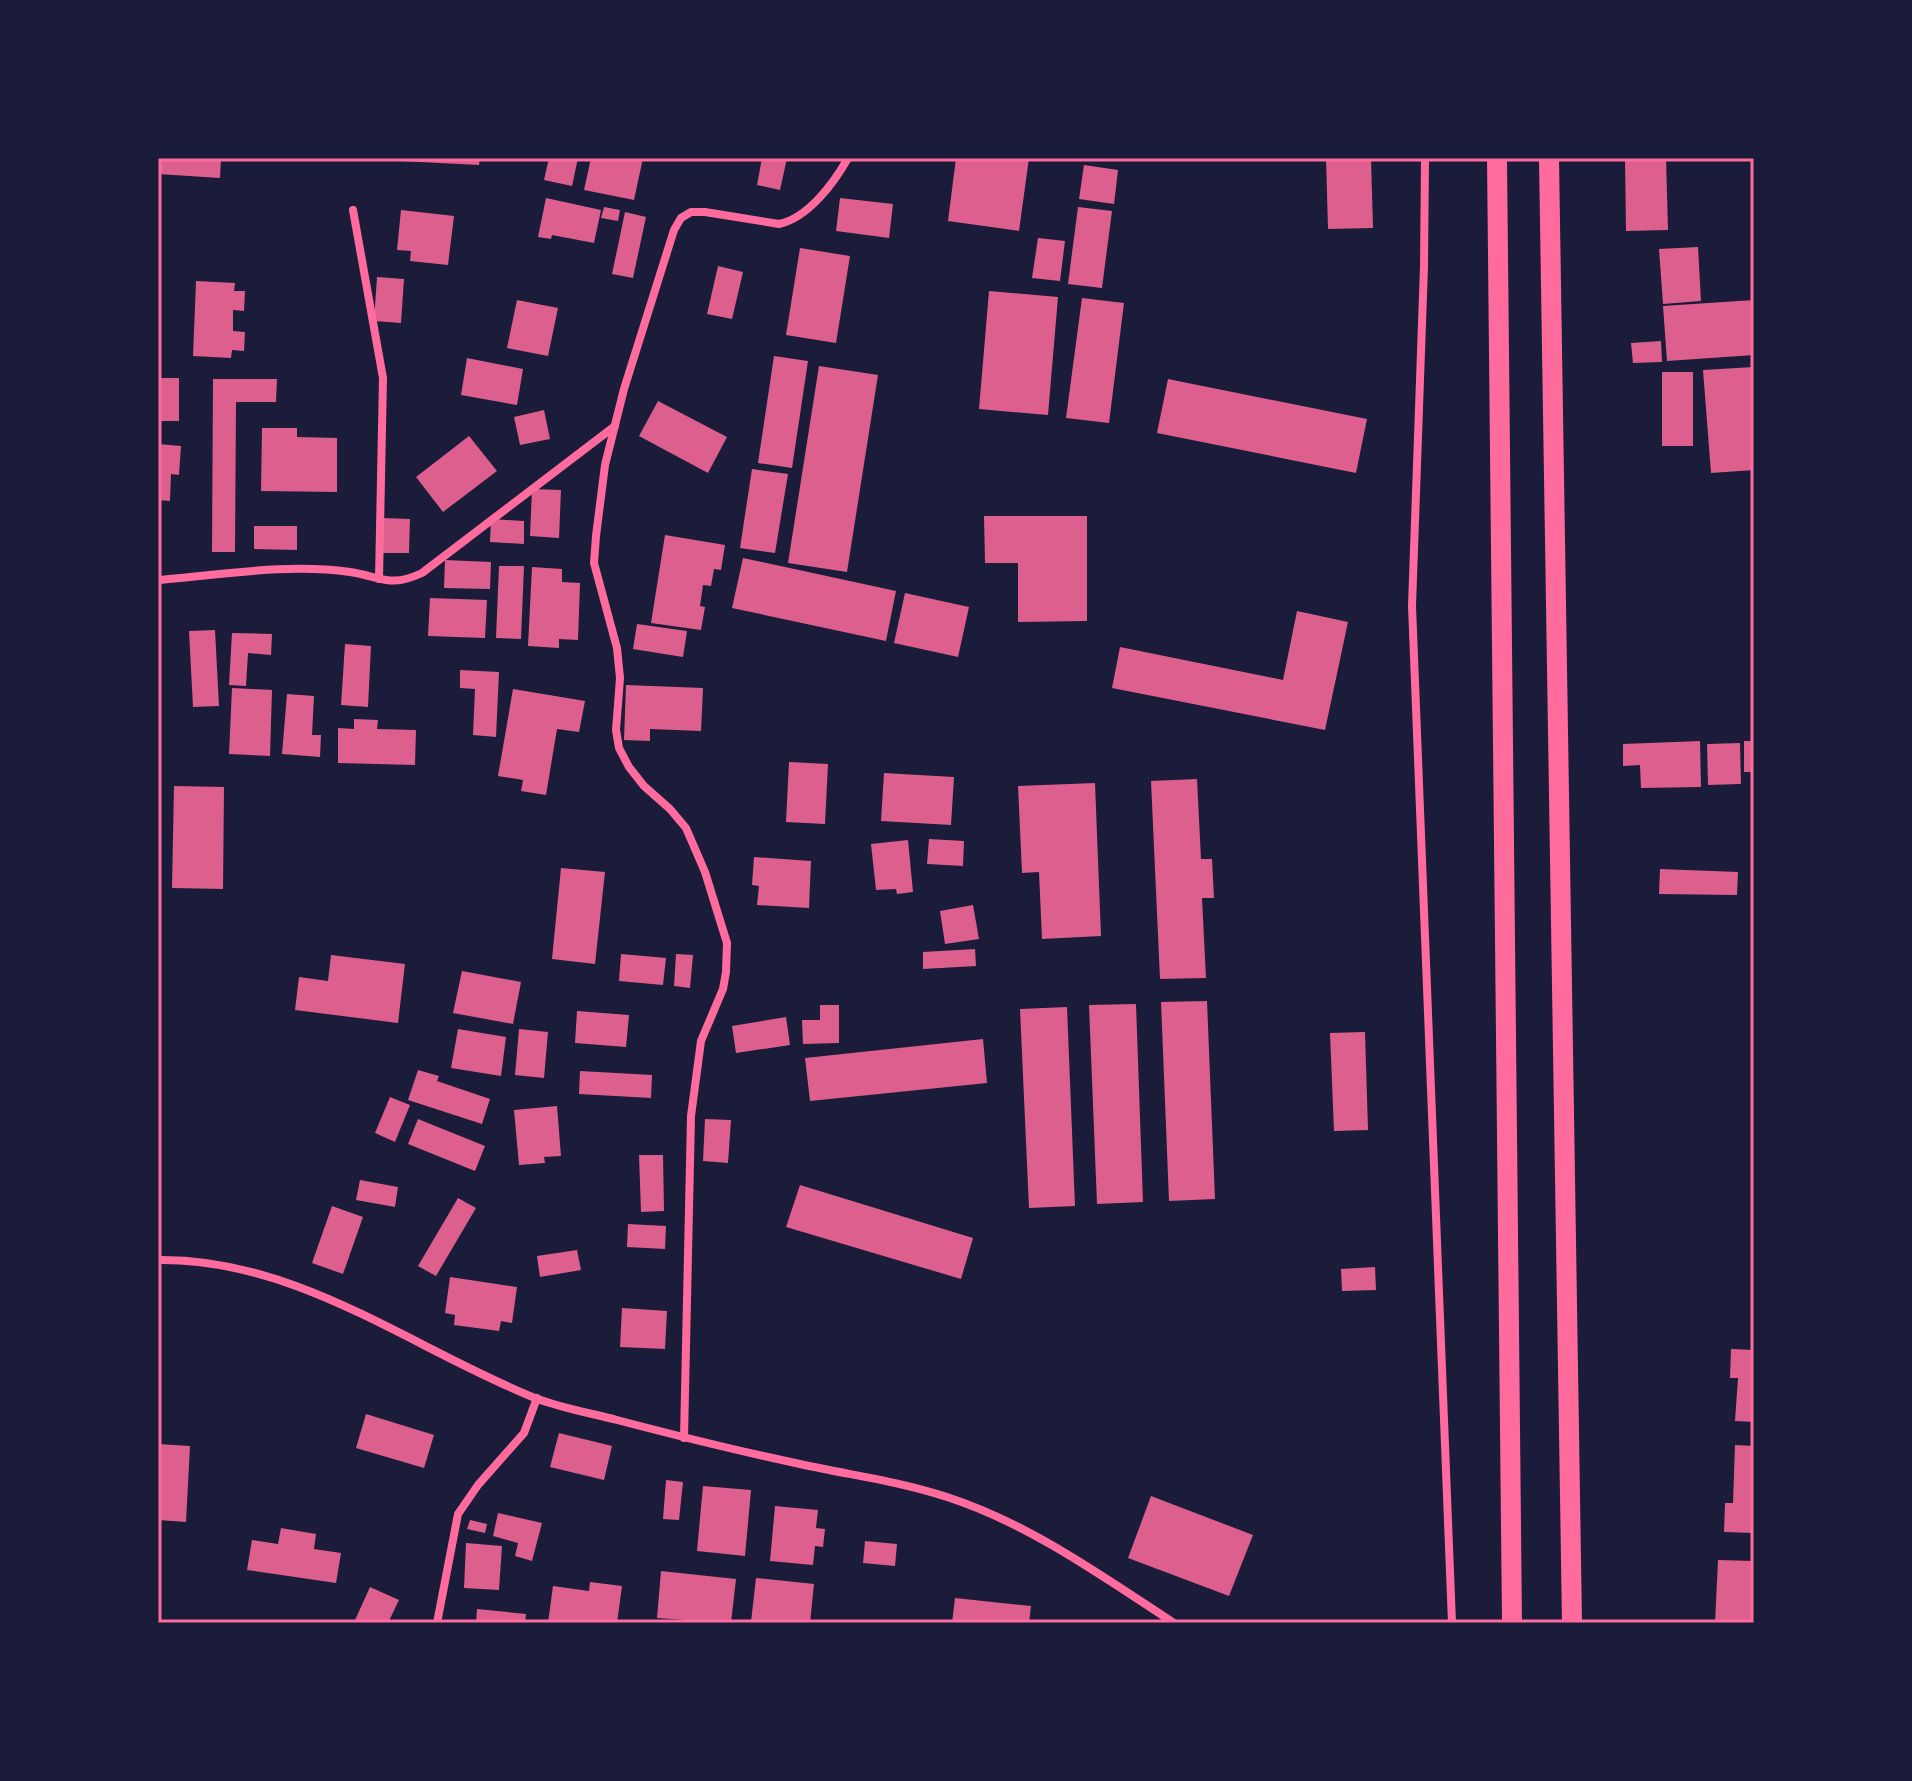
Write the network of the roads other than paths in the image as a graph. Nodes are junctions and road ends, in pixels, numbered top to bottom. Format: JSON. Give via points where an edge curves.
{"nodes":[{"id":1,"x":848,"y":158,"type":"edge"},
{"id":2,"x":1425,"y":158,"type":"edge"},
{"id":3,"x":1497,"y":158,"type":"edge"},
{"id":4,"x":1549,"y":158,"type":"edge"},
{"id":5,"x":353,"y":210,"type":"dead end"},
{"id":6,"x":615,"y":426,"type":"junction"},
{"id":7,"x":379,"y":579,"type":"junction"},
{"id":8,"x":158,"y":580,"type":"edge"},
{"id":9,"x":158,"y":1260,"type":"edge"},
{"id":10,"x":537,"y":1398,"type":"junction"},
{"id":11,"x":684,"y":1438,"type":"junction"},
{"id":12,"x":437,"y":1623,"type":"edge"},
{"id":13,"x":1174,"y":1623,"type":"edge"},
{"id":14,"x":1452,"y":1623,"type":"edge"},
{"id":15,"x":1512,"y":1623,"type":"edge"},
{"id":16,"x":1572,"y":1623,"type":"edge"}],
"edges":[{"from":1,"to":6,"type":"street","via":[[839,174],[790,222],[705,212],[681,218],[659,273]]},
{"from":2,"to":14,"type":"street","via":[[1412,606]]},
{"from":3,"to":15,"type":"main road"},
{"from":4,"to":16,"type":"main road"},
{"from":5,"to":7,"type":"street","via":[[383,378]]},
{"from":6,"to":7,"type":"street","via":[[422,573],[404,581]]},
{"from":6,"to":11,"type":"street","via":[[594,563],[617,648],[619,748],[644,786],[686,828],[727,943],[723,989],[701,1041],[691,1116]]},
{"from":7,"to":8,"type":"street","via":[[308,568]]},
{"from":9,"to":10,"type":"street","via":[[231,1266],[286,1280]]},
{"from":10,"to":11,"type":"street"},
{"from":10,"to":12,"type":"street","via":[[524,1433],[458,1514]]},
{"from":11,"to":13,"type":"street","via":[[884,1479],[985,1511],[1080,1562]]}]}
